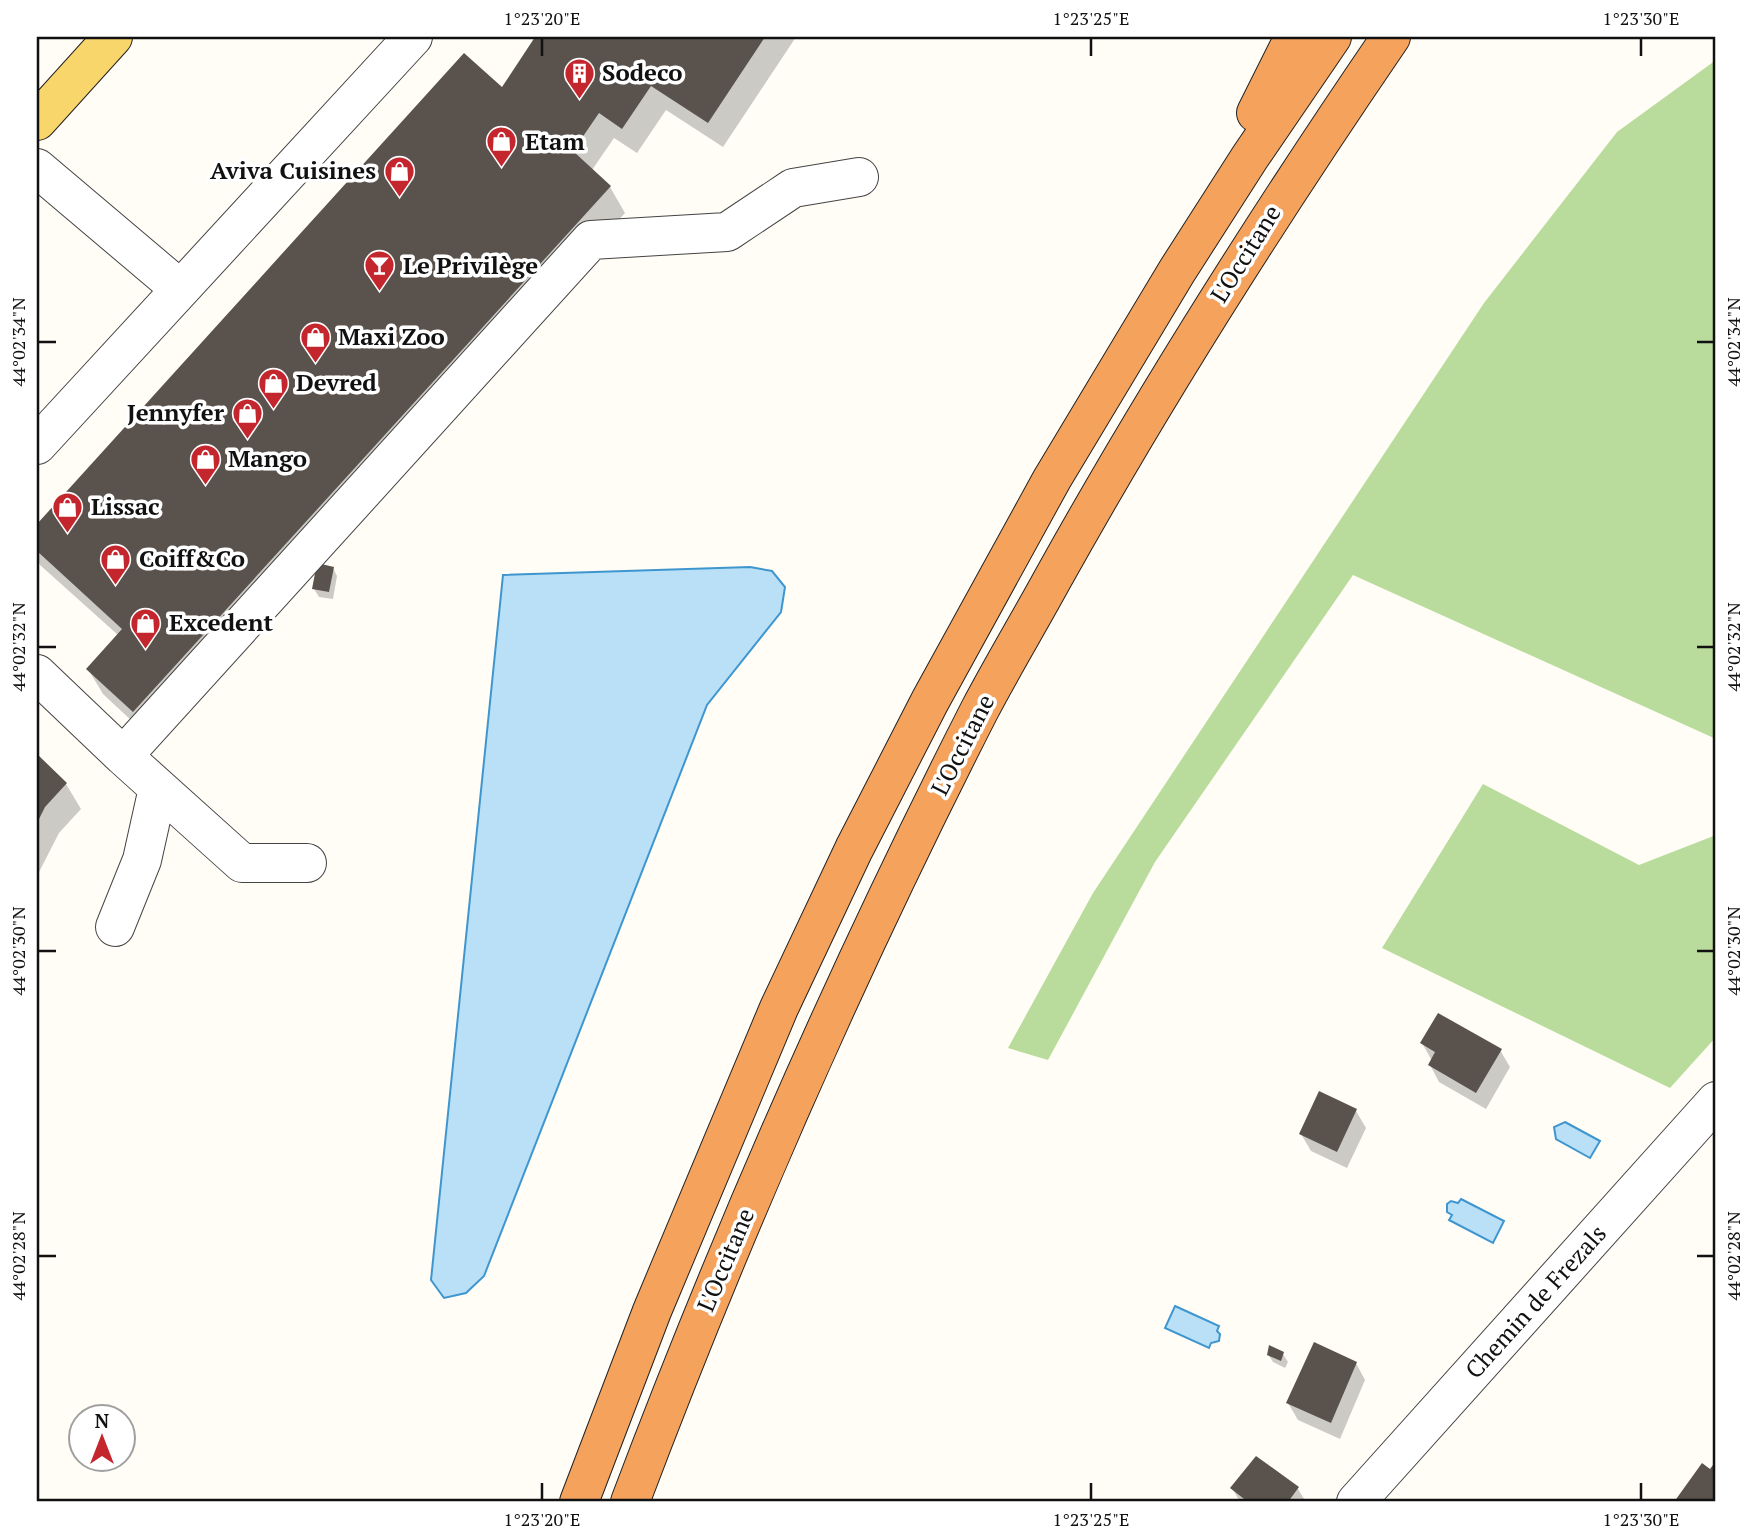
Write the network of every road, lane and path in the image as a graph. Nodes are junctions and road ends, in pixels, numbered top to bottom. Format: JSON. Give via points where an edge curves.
{"nodes":[{"id":1,"x":113,"y":37,"type":"edge"},
{"id":2,"x":413,"y":37,"type":"edge"},
{"id":3,"x":1294,"y":37,"type":"edge"},
{"id":4,"x":1332,"y":37,"type":"edge"},
{"id":5,"x":1391,"y":37,"type":"edge"},
{"id":6,"x":37,"y":121,"type":"edge"},
{"id":7,"x":37,"y":168,"type":"edge"},
{"id":8,"x":859,"y":177,"type":"dead end"},
{"id":9,"x":1177,"y":271,"type":"junction"},
{"id":10,"x":180,"y":289,"type":"junction"},
{"id":11,"x":37,"y":445,"type":"edge"},
{"id":12,"x":37,"y":674,"type":"edge"},
{"id":13,"x":123,"y":756,"type":"junction"},
{"id":14,"x":158,"y":788,"type":"junction"},
{"id":15,"x":307,"y":863,"type":"dead end"},
{"id":16,"x":115,"y":926,"type":"dead end"},
{"id":17,"x":1716,"y":1101,"type":"edge"},
{"id":18,"x":579,"y":1502,"type":"edge"},
{"id":19,"x":631,"y":1502,"type":"edge"},
{"id":20,"x":1356,"y":1502,"type":"edge"}],
"edges":[{"from":1,"to":6,"type":"main road"},
{"from":2,"to":10,"type":"street"},
{"from":3,"to":9,"type":"highway"},
{"from":4,"to":9,"type":"highway","name":"L'Occitane"},
{"from":5,"to":19,"type":"highway","name":"L'Occitane","via":[[1216,302],[1100,494],[980,709],[826,1024],[691,1341]]},
{"from":7,"to":10,"type":"street"},
{"from":8,"to":13,"type":"street","via":[[793,188],[727,232],[591,240]]},
{"from":9,"to":18,"type":"highway","name":"L'Occitane","via":[[1052,479],[854,849],[779,1008],[652,1311]]},
{"from":10,"to":11,"type":"street"},
{"from":12,"to":13,"type":"street"},
{"from":13,"to":14,"type":"street"},
{"from":14,"to":15,"type":"street","via":[[242,863]]},
{"from":14,"to":16,"type":"street","via":[[142,860]]},
{"from":17,"to":20,"type":"street","name":"Chemin de Frezals"}]}
